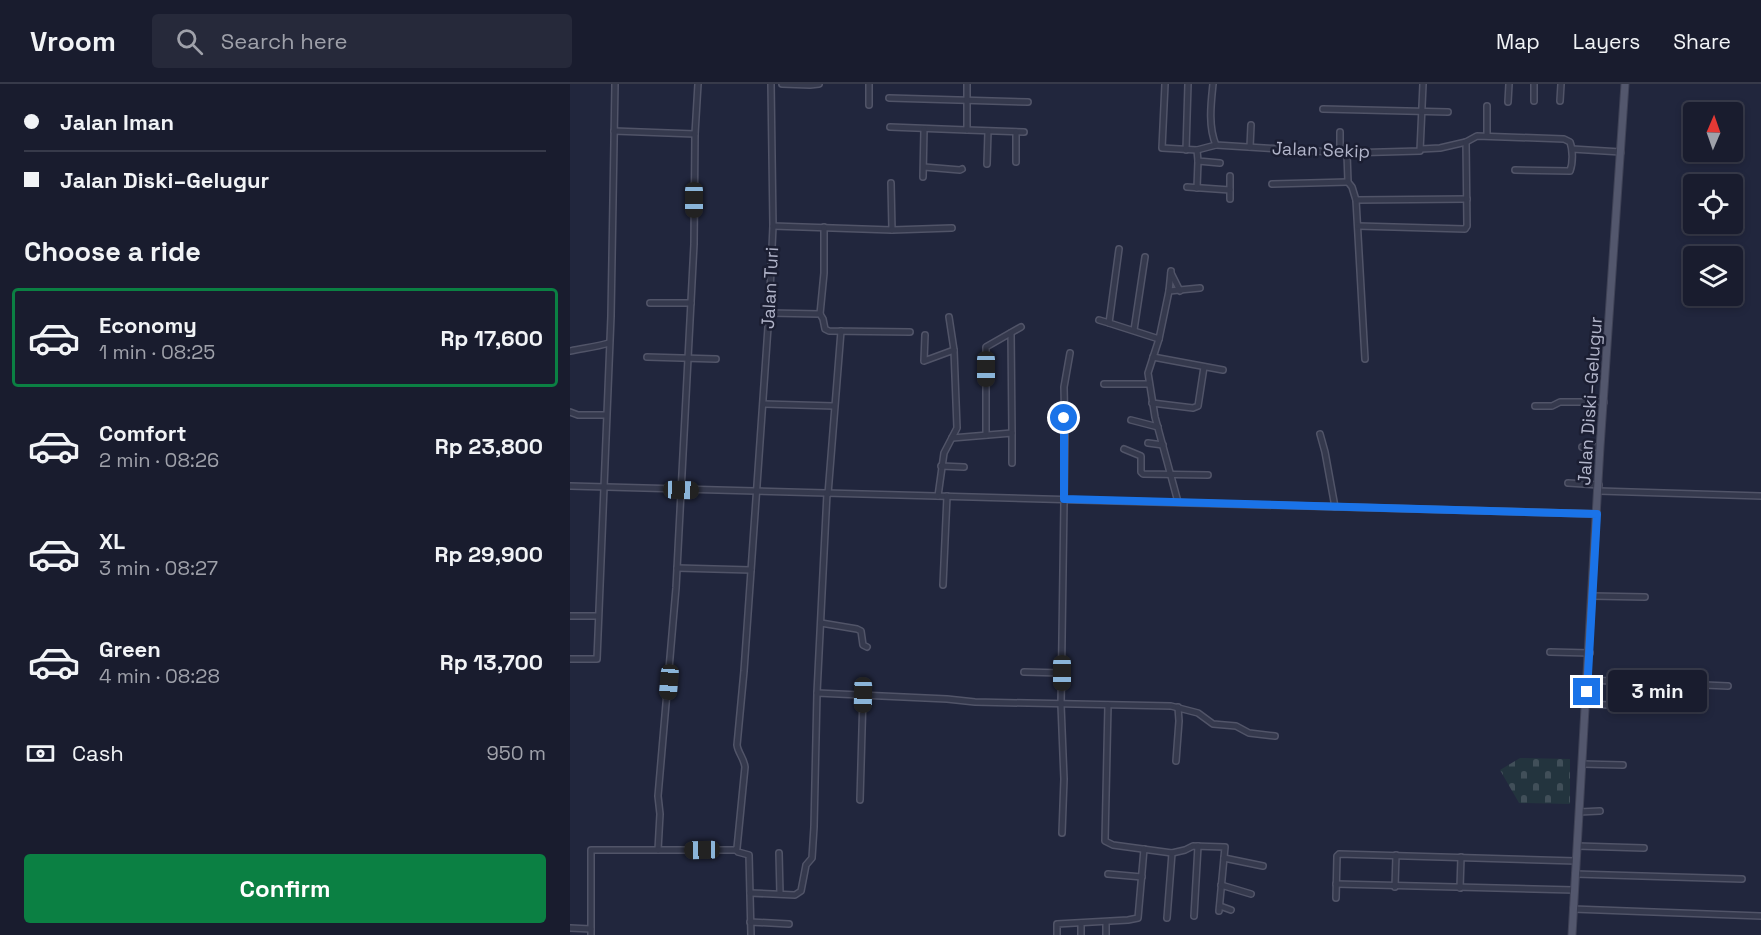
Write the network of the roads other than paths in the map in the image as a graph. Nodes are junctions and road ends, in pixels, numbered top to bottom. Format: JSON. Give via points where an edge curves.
{"nodes":[{"id":1,"x":615,"y":84,"type":"edge"},
{"id":2,"x":698,"y":84,"type":"edge"},
{"id":3,"x":771,"y":84,"type":"edge"},
{"id":4,"x":782,"y":84,"type":"edge"},
{"id":5,"x":819,"y":84,"type":"edge"},
{"id":6,"x":869,"y":84,"type":"edge"},
{"id":7,"x":968,"y":84,"type":"edge"},
{"id":8,"x":1165,"y":84,"type":"edge"},
{"id":9,"x":1188,"y":84,"type":"edge"},
{"id":10,"x":1213,"y":84,"type":"edge"},
{"id":11,"x":1423,"y":84,"type":"edge"},
{"id":12,"x":1509,"y":84,"type":"edge"},
{"id":13,"x":1534,"y":84,"type":"edge"},
{"id":14,"x":1561,"y":84,"type":"edge"},
{"id":15,"x":1625,"y":84,"type":"edge"},
{"id":16,"x":889,"y":98,"type":"dead end"},
{"id":17,"x":969,"y":100,"type":"junction"},
{"id":18,"x":1534,"y":101,"type":"dead end"},
{"id":19,"x":1560,"y":101,"type":"dead end"},
{"id":20,"x":1028,"y":102,"type":"dead end"},
{"id":21,"x":1508,"y":102,"type":"dead end"},
{"id":22,"x":869,"y":105,"type":"dead end"},
{"id":23,"x":1487,"y":106,"type":"dead end"},
{"id":24,"x":1323,"y":109,"type":"dead end"},
{"id":25,"x":1422,"y":111,"type":"junction"},
{"id":26,"x":1448,"y":112,"type":"dead end"},
{"id":27,"x":1251,"y":125,"type":"dead end"},
{"id":28,"x":890,"y":127,"type":"dead end"},
{"id":29,"x":924,"y":129,"type":"junction"},
{"id":30,"x":968,"y":130,"type":"junction"},
{"id":31,"x":614,"y":131,"type":"junction"},
{"id":32,"x":988,"y":131,"type":"junction"},
{"id":33,"x":1016,"y":132,"type":"junction"},
{"id":34,"x":1024,"y":132,"type":"dead end"},
{"id":35,"x":1340,"y":132,"type":"dead end"},
{"id":36,"x":695,"y":134,"type":"junction"},
{"id":37,"x":1487,"y":135,"type":"junction"},
{"id":38,"x":1466,"y":142,"type":"junction"},
{"id":39,"x":1216,"y":145,"type":"junction"},
{"id":40,"x":1250,"y":147,"type":"junction"},
{"id":41,"x":1421,"y":149,"type":"junction"},
{"id":42,"x":1572,"y":149,"type":"junction"},
{"id":43,"x":1186,"y":150,"type":"junction"},
{"id":44,"x":1197,"y":150,"type":"junction"},
{"id":45,"x":1340,"y":152,"type":"junction"},
{"id":46,"x":1621,"y":152,"type":"junction"},
{"id":47,"x":1347,"y":153,"type":"junction"},
{"id":48,"x":1198,"y":161,"type":"junction"},
{"id":49,"x":1016,"y":162,"type":"dead end"},
{"id":50,"x":1221,"y":163,"type":"dead end"},
{"id":51,"x":987,"y":164,"type":"dead end"},
{"id":52,"x":924,"y":167,"type":"junction"},
{"id":53,"x":962,"y":169,"type":"dead end"},
{"id":54,"x":1515,"y":170,"type":"dead end"},
{"id":55,"x":1230,"y":176,"type":"dead end"},
{"id":56,"x":923,"y":177,"type":"dead end"},
{"id":57,"x":1348,"y":182,"type":"junction"},
{"id":58,"x":891,"y":183,"type":"dead end"},
{"id":59,"x":1272,"y":184,"type":"dead end"},
{"id":60,"x":1187,"y":187,"type":"dead end"},
{"id":61,"x":1197,"y":188,"type":"junction"},
{"id":62,"x":1230,"y":190,"type":"junction"},
{"id":63,"x":1467,"y":199,"type":"junction"},
{"id":64,"x":1230,"y":200,"type":"dead end"},
{"id":65,"x":1356,"y":201,"type":"junction"},
{"id":66,"x":773,"y":226,"type":"junction"},
{"id":67,"x":1358,"y":226,"type":"junction"},
{"id":68,"x":824,"y":227,"type":"junction"},
{"id":69,"x":952,"y":228,"type":"dead end"},
{"id":70,"x":892,"y":230,"type":"junction"},
{"id":71,"x":1119,"y":249,"type":"dead end"},
{"id":72,"x":1145,"y":257,"type":"dead end"},
{"id":73,"x":1200,"y":288,"type":"dead end"},
{"id":74,"x":1169,"y":291,"type":"junction"},
{"id":75,"x":1180,"y":291,"type":"junction"},
{"id":76,"x":650,"y":303,"type":"dead end"},
{"id":77,"x":692,"y":303,"type":"junction"},
{"id":78,"x":769,"y":313,"type":"junction"},
{"id":79,"x":820,"y":314,"type":"junction"},
{"id":80,"x":949,"y":317,"type":"dead end"},
{"id":81,"x":1099,"y":320,"type":"dead end"},
{"id":82,"x":1109,"y":323,"type":"junction"},
{"id":83,"x":1021,"y":327,"type":"dead end"},
{"id":84,"x":1134,"y":330,"type":"junction"},
{"id":85,"x":841,"y":331,"type":"junction"},
{"id":86,"x":910,"y":332,"type":"dead end"},
{"id":87,"x":1011,"y":333,"type":"junction"},
{"id":88,"x":925,"y":335,"type":"dead end"},
{"id":89,"x":1159,"y":339,"type":"junction"},
{"id":90,"x":609,"y":343,"type":"junction"},
{"id":91,"x":954,"y":350,"type":"junction"},
{"id":92,"x":570,"y":351,"type":"edge"},
{"id":93,"x":1070,"y":353,"type":"dead end"},
{"id":94,"x":647,"y":357,"type":"dead end"},
{"id":95,"x":1153,"y":357,"type":"junction"},
{"id":96,"x":688,"y":358,"type":"junction"},
{"id":97,"x":1365,"y":358,"type":"dead end"},
{"id":98,"x":716,"y":359,"type":"dead end"},
{"id":99,"x":1204,"y":367,"type":"junction"},
{"id":100,"x":1223,"y":369,"type":"dead end"},
{"id":101,"x":1104,"y":384,"type":"dead end"},
{"id":102,"x":1149,"y":384,"type":"junction"},
{"id":103,"x":1604,"y":402,"type":"junction"},
{"id":104,"x":1152,"y":403,"type":"junction"},
{"id":105,"x":764,"y":404,"type":"junction"},
{"id":106,"x":834,"y":406,"type":"junction"},
{"id":107,"x":1535,"y":406,"type":"dead end"},
{"id":108,"x":570,"y":412,"type":"edge"},
{"id":109,"x":606,"y":415,"type":"junction"},
{"id":110,"x":1131,"y":420,"type":"dead end"},
{"id":111,"x":1158,"y":427,"type":"junction"},
{"id":112,"x":1012,"y":433,"type":"junction"},
{"id":113,"x":1320,"y":434,"type":"dead end"},
{"id":114,"x":986,"y":435,"type":"junction"},
{"id":115,"x":952,"y":438,"type":"junction"},
{"id":116,"x":1148,"y":443,"type":"dead end"},
{"id":117,"x":1163,"y":445,"type":"junction"},
{"id":118,"x":1582,"y":447,"type":"dead end"},
{"id":119,"x":1600,"y":447,"type":"junction"},
{"id":120,"x":1124,"y":449,"type":"dead end"},
{"id":121,"x":1012,"y":463,"type":"dead end"},
{"id":122,"x":941,"y":466,"type":"junction"},
{"id":123,"x":964,"y":467,"type":"dead end"},
{"id":124,"x":1171,"y":474,"type":"junction"},
{"id":125,"x":1208,"y":475,"type":"dead end"},
{"id":126,"x":1568,"y":483,"type":"dead end"},
{"id":127,"x":570,"y":486,"type":"edge"},
{"id":128,"x":603,"y":487,"type":"junction"},
{"id":129,"x":1599,"y":488,"type":"junction"},
{"id":130,"x":681,"y":490,"type":"junction"},
{"id":131,"x":756,"y":492,"type":"junction"},
{"id":132,"x":827,"y":494,"type":"junction"},
{"id":133,"x":938,"y":496,"type":"junction"},
{"id":134,"x":947,"y":496,"type":"junction"},
{"id":135,"x":1761,"y":496,"type":"edge"},
{"id":136,"x":1064,"y":499,"type":"junction"},
{"id":137,"x":1178,"y":502,"type":"junction"},
{"id":138,"x":1335,"y":507,"type":"junction"},
{"id":139,"x":1597,"y":514,"type":"junction"},
{"id":140,"x":677,"y":568,"type":"junction"},
{"id":141,"x":751,"y":570,"type":"junction"},
{"id":142,"x":943,"y":585,"type":"dead end"},
{"id":143,"x":1592,"y":596,"type":"junction"},
{"id":144,"x":1645,"y":597,"type":"dead end"},
{"id":145,"x":570,"y":616,"type":"edge"},
{"id":146,"x":598,"y":616,"type":"junction"},
{"id":147,"x":821,"y":623,"type":"junction"},
{"id":148,"x":867,"y":647,"type":"dead end"},
{"id":149,"x":1550,"y":652,"type":"dead end"},
{"id":150,"x":1590,"y":653,"type":"junction"},
{"id":151,"x":570,"y":659,"type":"edge"},
{"id":152,"x":1024,"y":672,"type":"dead end"},
{"id":153,"x":1062,"y":673,"type":"junction"},
{"id":154,"x":1588,"y":680,"type":"junction"},
{"id":155,"x":1728,"y":686,"type":"dead end"},
{"id":156,"x":817,"y":693,"type":"junction"},
{"id":157,"x":863,"y":695,"type":"junction"},
{"id":158,"x":1586,"y":704,"type":"junction"},
{"id":159,"x":1061,"y":705,"type":"junction"},
{"id":160,"x":1108,"y":705,"type":"junction"},
{"id":161,"x":1178,"y":707,"type":"junction"},
{"id":162,"x":1701,"y":709,"type":"dead end"},
{"id":163,"x":1275,"y":736,"type":"dead end"},
{"id":164,"x":1176,"y":761,"type":"dead end"},
{"id":165,"x":1582,"y":764,"type":"junction"},
{"id":166,"x":1623,"y":765,"type":"dead end"},
{"id":167,"x":860,"y":800,"type":"dead end"},
{"id":168,"x":1600,"y":811,"type":"dead end"},
{"id":169,"x":1579,"y":812,"type":"junction"},
{"id":170,"x":1062,"y":833,"type":"dead end"},
{"id":171,"x":1198,"y":846,"type":"junction"},
{"id":172,"x":1577,"y":846,"type":"junction"},
{"id":173,"x":1644,"y":848,"type":"dead end"},
{"id":174,"x":1144,"y":849,"type":"junction"},
{"id":175,"x":658,"y":850,"type":"junction"},
{"id":176,"x":736,"y":850,"type":"junction"},
{"id":177,"x":779,"y":853,"type":"dead end"},
{"id":178,"x":1172,"y":853,"type":"junction"},
{"id":179,"x":1396,"y":855,"type":"junction"},
{"id":180,"x":1461,"y":857,"type":"junction"},
{"id":181,"x":1224,"y":858,"type":"junction"},
{"id":182,"x":1576,"y":861,"type":"junction"},
{"id":183,"x":1263,"y":866,"type":"dead end"},
{"id":184,"x":1108,"y":874,"type":"dead end"},
{"id":185,"x":1575,"y":874,"type":"junction"},
{"id":186,"x":1142,"y":877,"type":"junction"},
{"id":187,"x":1742,"y":879,"type":"dead end"},
{"id":188,"x":1336,"y":884,"type":"junction"},
{"id":189,"x":1221,"y":885,"type":"junction"},
{"id":190,"x":1395,"y":886,"type":"junction"},
{"id":191,"x":1460,"y":888,"type":"junction"},
{"id":192,"x":1574,"y":890,"type":"junction"},
{"id":193,"x":750,"y":893,"type":"junction"},
{"id":194,"x":780,"y":894,"type":"junction"},
{"id":195,"x":1251,"y":894,"type":"dead end"},
{"id":196,"x":1336,"y":898,"type":"dead end"},
{"id":197,"x":1574,"y":909,"type":"junction"},
{"id":198,"x":1231,"y":910,"type":"dead end"},
{"id":199,"x":1194,"y":916,"type":"dead end"},
{"id":200,"x":1761,"y":916,"type":"edge"},
{"id":201,"x":1167,"y":918,"type":"dead end"},
{"id":202,"x":1106,"y":921,"type":"junction"},
{"id":203,"x":750,"y":922,"type":"junction"},
{"id":204,"x":1081,"y":923,"type":"junction"},
{"id":205,"x":789,"y":924,"type":"dead end"},
{"id":206,"x":570,"y":928,"type":"edge"},
{"id":207,"x":591,"y":932,"type":"edge"},
{"id":208,"x":751,"y":935,"type":"edge"},
{"id":209,"x":1057,"y":935,"type":"edge"},
{"id":210,"x":1081,"y":935,"type":"edge"},
{"id":211,"x":1106,"y":935,"type":"edge"},
{"id":212,"x":1572,"y":935,"type":"edge"}],
"edges":[{"from":1,"to":31,"type":"street"},
{"from":2,"to":36,"type":"street"},
{"from":3,"to":66,"type":"street","name":"Jalan Turi"},
{"from":4,"to":5,"type":"street"},
{"from":6,"to":22,"type":"street"},
{"from":7,"to":17,"type":"street"},
{"from":8,"to":43,"type":"street","name":"Jalan Sekip","via":[[1162,148]]},
{"from":9,"to":43,"type":"street"},
{"from":10,"to":39,"type":"street","via":[[1211,105]]},
{"from":11,"to":25,"type":"street"},
{"from":12,"to":21,"type":"street"},
{"from":13,"to":18,"type":"street"},
{"from":14,"to":19,"type":"street"},
{"from":15,"to":46,"type":"main road","name":"Jalan Diski–Gelugur"},
{"from":16,"to":17,"type":"street"},
{"from":17,"to":20,"type":"street"},
{"from":17,"to":30,"type":"street"},
{"from":23,"to":37,"type":"street"},
{"from":24,"to":25,"type":"street"},
{"from":25,"to":26,"type":"street"},
{"from":25,"to":41,"type":"street"},
{"from":27,"to":40,"type":"street"},
{"from":28,"to":29,"type":"street"},
{"from":29,"to":30,"type":"street"},
{"from":29,"to":52,"type":"street"},
{"from":30,"to":32,"type":"street"},
{"from":31,"to":36,"type":"street"},
{"from":31,"to":90,"type":"street"},
{"from":32,"to":33,"type":"street"},
{"from":32,"to":51,"type":"street"},
{"from":33,"to":34,"type":"street"},
{"from":33,"to":49,"type":"street"},
{"from":35,"to":45,"type":"street"},
{"from":36,"to":77,"type":"street"},
{"from":37,"to":38,"type":"street","name":"Jalan Sekip"},
{"from":37,"to":42,"type":"street","via":[[1564,139]]},
{"from":38,"to":41,"type":"street","name":"Jalan Sekip"},
{"from":38,"to":63,"type":"street"},
{"from":39,"to":40,"type":"street","name":"Jalan Sekip"},
{"from":39,"to":44,"type":"street","name":"Jalan Sekip"},
{"from":40,"to":45,"type":"street","name":"Jalan Sekip"},
{"from":41,"to":47,"type":"street","name":"Jalan Sekip"},
{"from":42,"to":46,"type":"street"},
{"from":42,"to":54,"type":"street","via":[[1570,171]]},
{"from":43,"to":44,"type":"street","name":"Jalan Sekip"},
{"from":44,"to":48,"type":"street"},
{"from":45,"to":47,"type":"street","name":"Jalan Sekip"},
{"from":46,"to":103,"type":"main road","name":"Jalan Diski–Gelugur"},
{"from":47,"to":57,"type":"street"},
{"from":48,"to":50,"type":"street"},
{"from":48,"to":61,"type":"street"},
{"from":52,"to":53,"type":"street"},
{"from":52,"to":56,"type":"street"},
{"from":55,"to":62,"type":"street"},
{"from":57,"to":59,"type":"street"},
{"from":57,"to":65,"type":"street"},
{"from":58,"to":70,"type":"street"},
{"from":60,"to":61,"type":"street"},
{"from":61,"to":62,"type":"street"},
{"from":62,"to":64,"type":"street"},
{"from":63,"to":65,"type":"street"},
{"from":63,"to":67,"type":"street","via":[[1465,229]]},
{"from":65,"to":67,"type":"street"},
{"from":66,"to":68,"type":"street"},
{"from":66,"to":78,"type":"street","name":"Jalan Turi"},
{"from":67,"to":97,"type":"street"},
{"from":68,"to":70,"type":"street"},
{"from":68,"to":79,"type":"street"},
{"from":69,"to":70,"type":"street"},
{"from":71,"to":82,"type":"street"},
{"from":72,"to":84,"type":"street"},
{"from":73,"to":75,"type":"street"},
{"from":74,"to":75,"type":"street"},
{"from":74,"to":75,"type":"street","via":[[1171,271]]},
{"from":74,"to":89,"type":"street"},
{"from":76,"to":77,"type":"street"},
{"from":77,"to":96,"type":"street"},
{"from":78,"to":79,"type":"street"},
{"from":78,"to":105,"type":"street","name":"Jalan Turi"},
{"from":79,"to":85,"type":"street","via":[[826,330]]},
{"from":80,"to":91,"type":"street"},
{"from":81,"to":82,"type":"street"},
{"from":82,"to":84,"type":"street"},
{"from":83,"to":87,"type":"street"},
{"from":84,"to":89,"type":"street"},
{"from":85,"to":86,"type":"street"},
{"from":85,"to":106,"type":"street"},
{"from":87,"to":112,"type":"street"},
{"from":87,"to":114,"type":"street","via":[[986,347]]},
{"from":88,"to":91,"type":"street","via":[[924,361]]},
{"from":89,"to":95,"type":"street"},
{"from":90,"to":92,"type":"street"},
{"from":90,"to":109,"type":"street"},
{"from":91,"to":115,"type":"street","via":[[957,428]]},
{"from":93,"to":136,"type":"street","via":[[1063,402]]},
{"from":94,"to":96,"type":"street"},
{"from":95,"to":99,"type":"street"},
{"from":95,"to":102,"type":"street"},
{"from":96,"to":98,"type":"street"},
{"from":96,"to":130,"type":"street"},
{"from":99,"to":100,"type":"street"},
{"from":99,"to":104,"type":"street","via":[[1198,406]]},
{"from":101,"to":102,"type":"street"},
{"from":102,"to":104,"type":"street"},
{"from":103,"to":107,"type":"street"},
{"from":103,"to":119,"type":"main road","name":"Jalan Diski–Gelugur"},
{"from":104,"to":111,"type":"street"},
{"from":105,"to":106,"type":"street"},
{"from":105,"to":131,"type":"street","name":"Jalan Turi"},
{"from":106,"to":132,"type":"street"},
{"from":108,"to":109,"type":"street"},
{"from":109,"to":128,"type":"street"},
{"from":110,"to":111,"type":"street"},
{"from":111,"to":117,"type":"street"},
{"from":112,"to":114,"type":"street"},
{"from":112,"to":121,"type":"street"},
{"from":113,"to":138,"type":"street"},
{"from":114,"to":115,"type":"street"},
{"from":115,"to":122,"type":"street"},
{"from":116,"to":117,"type":"street"},
{"from":117,"to":124,"type":"street"},
{"from":118,"to":119,"type":"street"},
{"from":119,"to":129,"type":"main road","name":"Jalan Diski–Gelugur"},
{"from":120,"to":124,"type":"street","via":[[1141,456],[1142,473]]},
{"from":122,"to":123,"type":"street"},
{"from":122,"to":133,"type":"street"},
{"from":124,"to":125,"type":"street"},
{"from":124,"to":137,"type":"street"},
{"from":126,"to":129,"type":"street"},
{"from":127,"to":128,"type":"street"},
{"from":128,"to":130,"type":"street"},
{"from":128,"to":146,"type":"street"},
{"from":129,"to":135,"type":"street"},
{"from":129,"to":139,"type":"main road","name":"Jalan Diski–Gelugur"},
{"from":130,"to":131,"type":"street"},
{"from":130,"to":140,"type":"street"},
{"from":131,"to":132,"type":"street"},
{"from":131,"to":141,"type":"street","name":"Jalan Turi"},
{"from":132,"to":133,"type":"street"},
{"from":132,"to":147,"type":"street"},
{"from":133,"to":134,"type":"street"},
{"from":134,"to":136,"type":"street"},
{"from":134,"to":142,"type":"street"},
{"from":136,"to":137,"type":"street"},
{"from":136,"to":153,"type":"street"},
{"from":137,"to":138,"type":"street"},
{"from":138,"to":139,"type":"street"},
{"from":139,"to":143,"type":"main road","name":"Jalan Diski–Gelugur"},
{"from":140,"to":141,"type":"street"},
{"from":140,"to":175,"type":"street","via":[[658,795]]},
{"from":141,"to":176,"type":"street","name":"Jalan Turi","via":[[737,745],[746,767]]},
{"from":143,"to":144,"type":"street"},
{"from":143,"to":150,"type":"main road","name":"Jalan Diski–Gelugur"},
{"from":145,"to":146,"type":"street"},
{"from":146,"to":151,"type":"street","via":[[597,659]]},
{"from":147,"to":148,"type":"street","via":[[857,628]]},
{"from":147,"to":156,"type":"street"},
{"from":149,"to":150,"type":"street"},
{"from":150,"to":154,"type":"main road","name":"Jalan Diski–Gelugur"},
{"from":152,"to":153,"type":"street"},
{"from":153,"to":159,"type":"street"},
{"from":154,"to":155,"type":"street"},
{"from":154,"to":158,"type":"main road","name":"Jalan Diski–Gelugur"},
{"from":156,"to":157,"type":"street"},
{"from":156,"to":194,"type":"street","via":[[812,858],[806,864],[801,891],[795,895]]},
{"from":157,"to":159,"type":"street"},
{"from":157,"to":167,"type":"street"},
{"from":158,"to":162,"type":"street"},
{"from":158,"to":165,"type":"main road","name":"Jalan Diski–Gelugur"},
{"from":159,"to":160,"type":"street"},
{"from":159,"to":170,"type":"street"},
{"from":160,"to":161,"type":"street"},
{"from":160,"to":174,"type":"street","via":[[1106,841]]},
{"from":161,"to":163,"type":"street","via":[[1198,712],[1213,724]]},
{"from":161,"to":164,"type":"street"},
{"from":165,"to":166,"type":"street"},
{"from":165,"to":169,"type":"main road","name":"Jalan Diski–Gelugur"},
{"from":168,"to":169,"type":"street"},
{"from":169,"to":172,"type":"main road","name":"Jalan Diski–Gelugur"},
{"from":171,"to":178,"type":"street"},
{"from":171,"to":181,"type":"street","via":[[1225,847]]},
{"from":171,"to":199,"type":"street"},
{"from":172,"to":173,"type":"street"},
{"from":172,"to":182,"type":"main road","name":"Jalan Diski–Gelugur"},
{"from":174,"to":178,"type":"street"},
{"from":174,"to":186,"type":"street"},
{"from":175,"to":176,"type":"street"},
{"from":175,"to":207,"type":"street","via":[[591,850]]},
{"from":176,"to":193,"type":"street","via":[[748,855]]},
{"from":177,"to":194,"type":"street"},
{"from":178,"to":201,"type":"street"},
{"from":179,"to":180,"type":"street"},
{"from":179,"to":188,"type":"street","via":[[1338,854]]},
{"from":179,"to":190,"type":"street"},
{"from":180,"to":182,"type":"street"},
{"from":180,"to":191,"type":"street"},
{"from":181,"to":183,"type":"street"},
{"from":181,"to":189,"type":"street"},
{"from":182,"to":185,"type":"main road","name":"Jalan Diski–Gelugur"},
{"from":184,"to":186,"type":"street"},
{"from":185,"to":187,"type":"street"},
{"from":185,"to":192,"type":"main road","name":"Jalan Diski–Gelugur"},
{"from":186,"to":202,"type":"street","via":[[1138,918]]},
{"from":188,"to":190,"type":"street"},
{"from":188,"to":196,"type":"street"},
{"from":189,"to":195,"type":"street"},
{"from":189,"to":198,"type":"street","via":[[1219,908]]},
{"from":190,"to":191,"type":"street"},
{"from":191,"to":192,"type":"street"},
{"from":192,"to":197,"type":"main road","name":"Jalan Diski–Gelugur"},
{"from":193,"to":194,"type":"street"},
{"from":193,"to":203,"type":"street"},
{"from":197,"to":200,"type":"street"},
{"from":197,"to":212,"type":"main road","name":"Jalan Diski–Gelugur"},
{"from":202,"to":204,"type":"street"},
{"from":202,"to":211,"type":"street"},
{"from":203,"to":205,"type":"street"},
{"from":203,"to":208,"type":"street"},
{"from":204,"to":209,"type":"street","via":[[1057,924]]},
{"from":204,"to":210,"type":"street"},
{"from":206,"to":207,"type":"street"}]}
